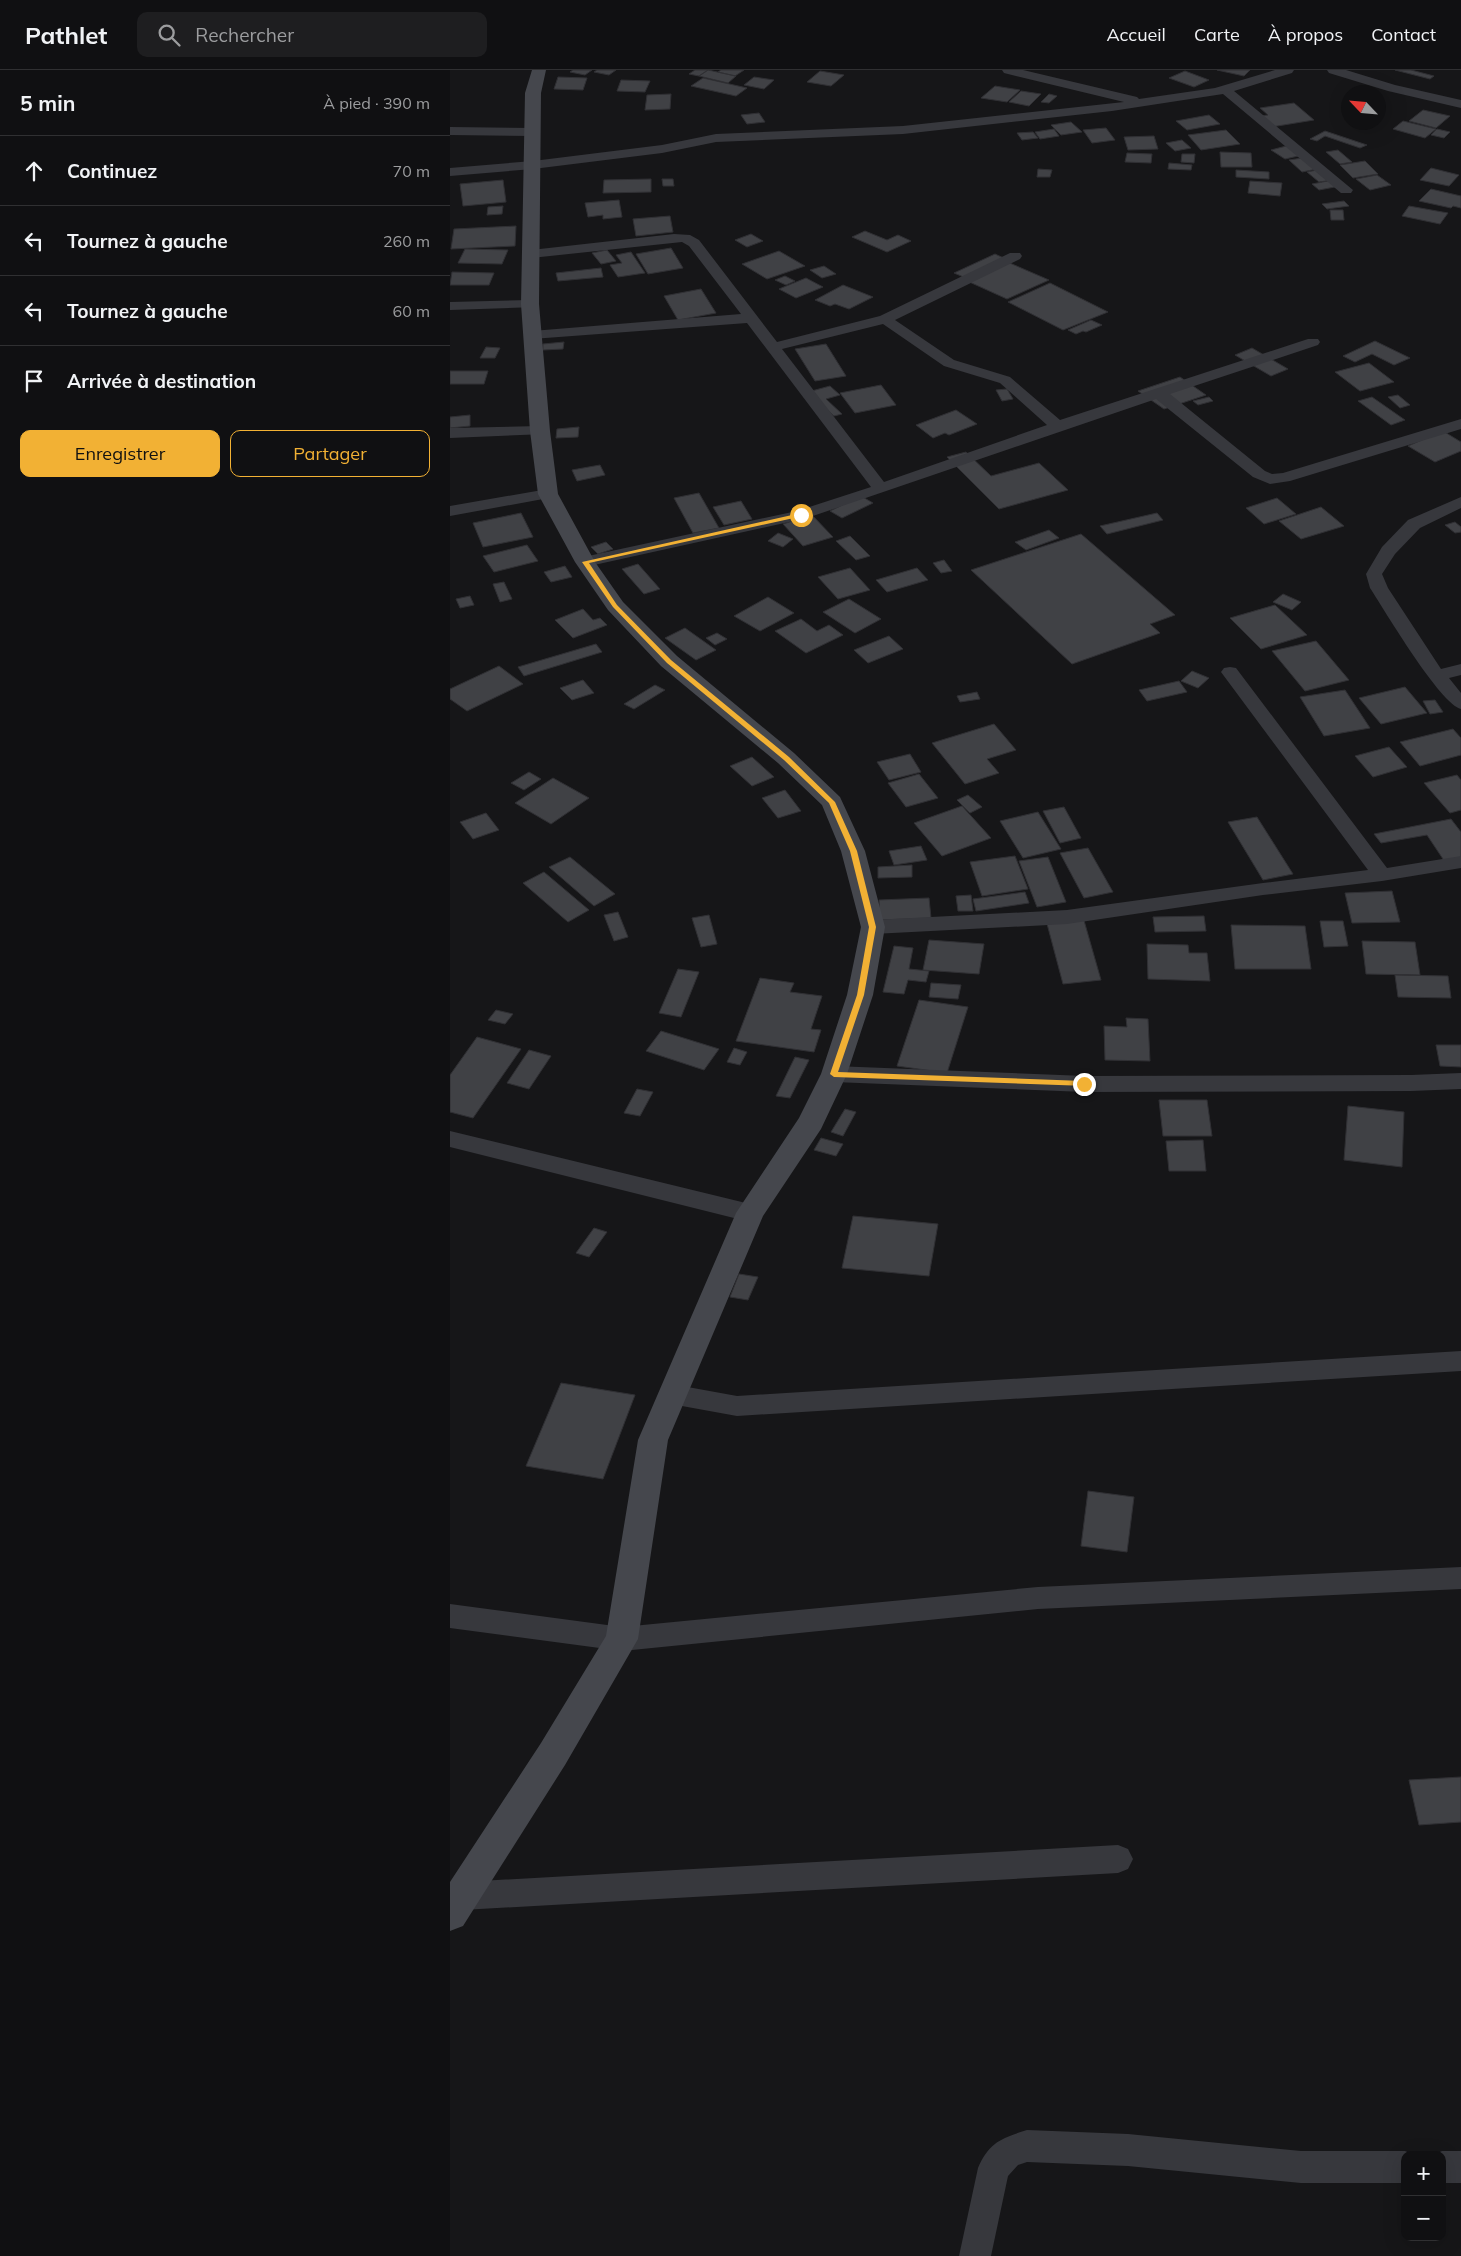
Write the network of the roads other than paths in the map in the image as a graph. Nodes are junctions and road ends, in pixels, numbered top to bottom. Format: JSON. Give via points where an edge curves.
{"nodes":[{"id":1,"x":538,"y":70,"type":"edge"},
{"id":2,"x":1008,"y":70,"type":"edge"},
{"id":3,"x":1288,"y":70,"type":"edge"},
{"id":4,"x":1333,"y":70,"type":"edge"},
{"id":5,"x":1224,"y":89,"type":"junction"},
{"id":6,"x":1458,"y":102,"type":"edge"},
{"id":7,"x":1144,"y":103,"type":"junction"},
{"id":8,"x":450,"y":131,"type":"edge"},
{"id":9,"x":533,"y":132,"type":"junction"},
{"id":10,"x":533,"y":165,"type":"junction"},
{"id":11,"x":450,"y":172,"type":"edge"},
{"id":12,"x":1346,"y":190,"type":"dead end"},
{"id":13,"x":531,"y":254,"type":"junction"},
{"id":14,"x":1015,"y":256,"type":"dead end"},
{"id":15,"x":530,"y":304,"type":"junction"},
{"id":16,"x":450,"y":306,"type":"edge"},
{"id":17,"x":751,"y":318,"type":"junction"},
{"id":18,"x":885,"y":319,"type":"junction"},
{"id":19,"x":532,"y":335,"type":"junction"},
{"id":20,"x":1313,"y":342,"type":"dead end"},
{"id":21,"x":773,"y":347,"type":"junction"},
{"id":22,"x":1159,"y":393,"type":"junction"},
{"id":23,"x":1461,"y":424,"type":"edge"},
{"id":24,"x":1058,"y":426,"type":"junction"},
{"id":25,"x":540,"y":431,"type":"junction"},
{"id":26,"x":450,"y":433,"type":"edge"},
{"id":27,"x":882,"y":489,"type":"junction"},
{"id":28,"x":548,"y":494,"type":"junction"},
{"id":29,"x":1461,"y":502,"type":"edge"},
{"id":30,"x":450,"y":511,"type":"edge"},
{"id":31,"x":585,"y":562,"type":"junction"},
{"id":32,"x":1461,"y":670,"type":"edge"},
{"id":33,"x":1230,"y":672,"type":"dead end"},
{"id":34,"x":1437,"y":676,"type":"junction"},
{"id":35,"x":1461,"y":704,"type":"edge"},
{"id":36,"x":1461,"y":862,"type":"edge"},
{"id":37,"x":1382,"y":875,"type":"junction"},
{"id":38,"x":872,"y":927,"type":"junction"},
{"id":39,"x":834,"y":1074,"type":"junction"},
{"id":40,"x":1461,"y":1081,"type":"edge"},
{"id":41,"x":450,"y":1139,"type":"edge"},
{"id":42,"x":750,"y":1213,"type":"junction"},
{"id":43,"x":1461,"y":1361,"type":"edge"},
{"id":44,"x":671,"y":1394,"type":"junction"},
{"id":45,"x":1461,"y":1578,"type":"edge"},
{"id":46,"x":450,"y":1616,"type":"edge"},
{"id":47,"x":622,"y":1639,"type":"junction"},
{"id":48,"x":1118,"y":1859,"type":"dead end"},
{"id":49,"x":456,"y":1905,"type":"edge"},
{"id":50,"x":1401,"y":2167,"type":"edge"},
{"id":51,"x":1446,"y":2167,"type":"edge"},
{"id":52,"x":1461,"y":2167,"type":"edge"},
{"id":53,"x":975,"y":2256,"type":"edge"}],
"edges":[{"from":1,"to":9,"type":"street","via":[[533,94]]},
{"from":2,"to":7,"type":"street"},
{"from":3,"to":5,"type":"street"},
{"from":4,"to":6,"type":"street","via":[[1392,88]]},
{"from":5,"to":7,"type":"street"},
{"from":5,"to":12,"type":"street"},
{"from":7,"to":10,"type":"street","via":[[903,130],[716,138],[662,149]]},
{"from":8,"to":9,"type":"street"},
{"from":9,"to":10,"type":"street"},
{"from":10,"to":11,"type":"street"},
{"from":10,"to":13,"type":"street"},
{"from":13,"to":15,"type":"street"},
{"from":13,"to":17,"type":"street","via":[[685,238],[694,243]]},
{"from":14,"to":18,"type":"street"},
{"from":15,"to":16,"type":"street"},
{"from":15,"to":19,"type":"street"},
{"from":17,"to":19,"type":"street"},
{"from":17,"to":21,"type":"street"},
{"from":18,"to":21,"type":"street"},
{"from":18,"to":24,"type":"street","via":[[949,362],[1005,380]]},
{"from":19,"to":25,"type":"street"},
{"from":20,"to":22,"type":"street"},
{"from":21,"to":27,"type":"street"},
{"from":22,"to":23,"type":"street","via":[[1259,474],[1270,479],[1284,478]]},
{"from":22,"to":24,"type":"street"},
{"from":24,"to":27,"type":"street"},
{"from":25,"to":26,"type":"street"},
{"from":25,"to":28,"type":"street"},
{"from":27,"to":31,"type":"street","via":[[801,515]]},
{"from":28,"to":30,"type":"street"},
{"from":28,"to":31,"type":"street"},
{"from":29,"to":34,"type":"street","via":[[1414,524],[1388,551],[1374,574],[1379,588]]},
{"from":31,"to":38,"type":"street","via":[[615,606],[669,661],[786,758],[832,802],[853,851]]},
{"from":32,"to":34,"type":"street"},
{"from":33,"to":37,"type":"street"},
{"from":34,"to":35,"type":"street"},
{"from":36,"to":37,"type":"street"},
{"from":37,"to":38,"type":"street","via":[[1067,916]]},
{"from":38,"to":39,"type":"street","via":[[860,995]]},
{"from":39,"to":40,"type":"street","via":[[1084,1084]]},
{"from":39,"to":42,"type":"street","via":[[811,1122]]},
{"from":41,"to":42,"type":"street"},
{"from":42,"to":44,"type":"street"},
{"from":43,"to":44,"type":"street","via":[[737,1406]]},
{"from":44,"to":47,"type":"street","via":[[653,1440]]},
{"from":45,"to":47,"type":"street","via":[[1038,1598]]},
{"from":46,"to":47,"type":"street"},
{"from":47,"to":49,"type":"street"},
{"from":48,"to":49,"type":"street"},
{"from":50,"to":53,"type":"street","via":[[1301,2168],[1128,2150],[1027,2146],[1008,2152],[994,2168]]},
{"from":51,"to":52,"type":"street"}]}
